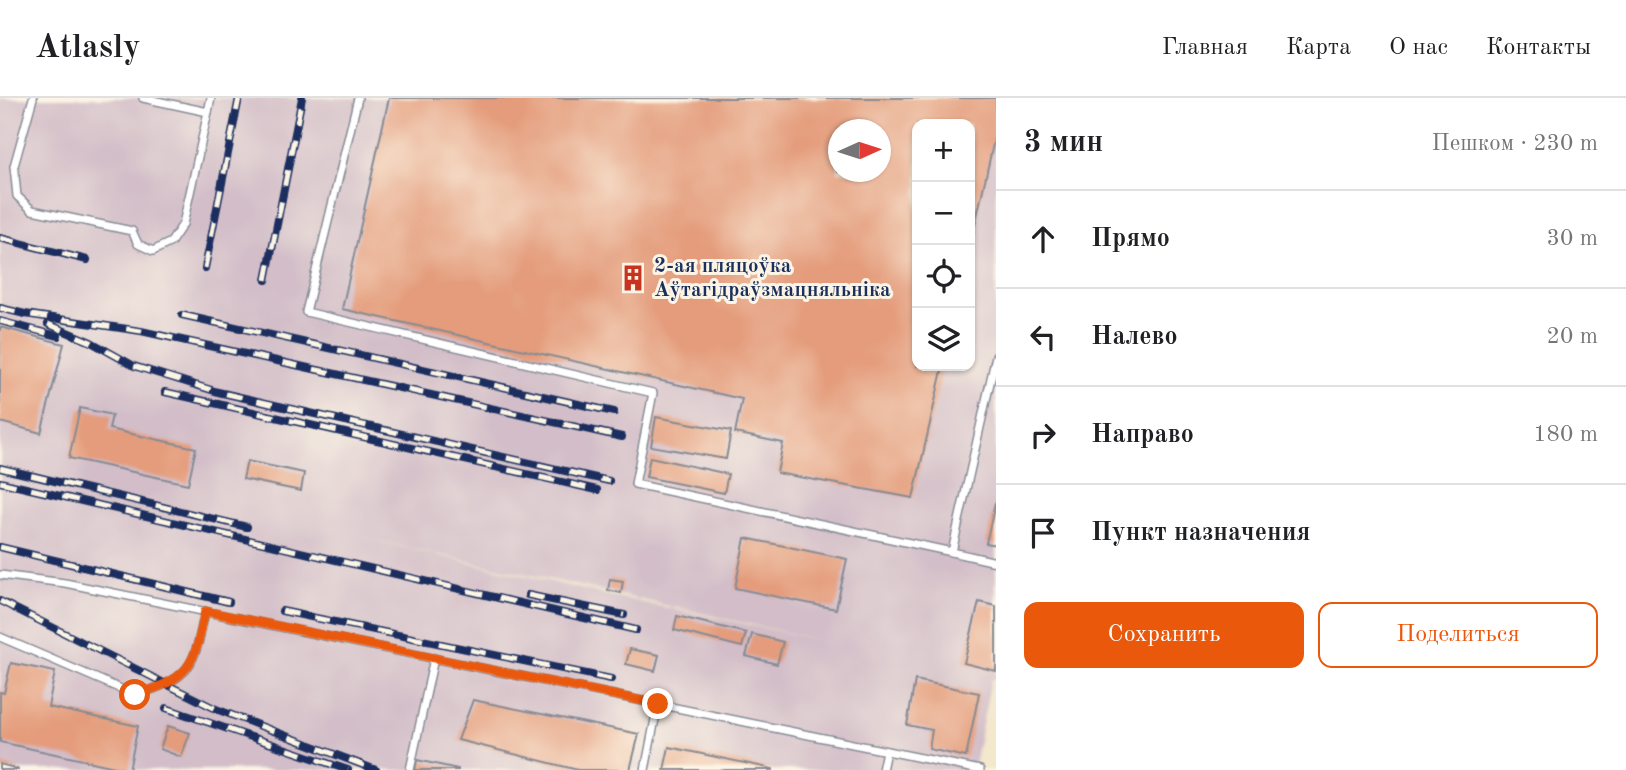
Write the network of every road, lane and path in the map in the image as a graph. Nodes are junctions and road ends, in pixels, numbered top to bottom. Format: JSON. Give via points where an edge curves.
{"nodes":[{"id":1,"x":33,"y":98,"type":"edge"},
{"id":2,"x":143,"y":98,"type":"edge"},
{"id":3,"x":211,"y":98,"type":"edge"},
{"id":4,"x":358,"y":98,"type":"edge"},
{"id":5,"x":208,"y":112,"type":"junction"},
{"id":6,"x":996,"y":356,"type":"edge"},
{"id":7,"x":952,"y":552,"type":"junction"},
{"id":8,"x":996,"y":562,"type":"edge"},
{"id":9,"x":0,"y":575,"type":"edge"},
{"id":10,"x":205,"y":611,"type":"junction"},
{"id":11,"x":0,"y":637,"type":"edge"},
{"id":12,"x":434,"y":658,"type":"junction"},
{"id":13,"x":658,"y":704,"type":"junction"},
{"id":14,"x":886,"y":751,"type":"junction"},
{"id":15,"x":410,"y":770,"type":"edge"},
{"id":16,"x":645,"y":770,"type":"edge"},
{"id":17,"x":882,"y":770,"type":"edge"},
{"id":18,"x":980,"y":770,"type":"edge"}],
"edges":[{"from":1,"to":5,"type":"lane","via":[[14,166],[17,196],[32,211],[132,231],[138,244],[153,251],[170,242],[183,224]]},
{"from":2,"to":5,"type":"lane"},
{"from":3,"to":5,"type":"lane"},
{"from":4,"to":7,"type":"lane","via":[[306,312],[653,393],[635,484]]},
{"from":6,"to":7,"type":"lane"},
{"from":7,"to":8,"type":"lane"},
{"from":9,"to":10,"type":"lane"},
{"from":10,"to":11,"type":"lane","via":[[196,658],[168,685],[135,695]]},
{"from":10,"to":12,"type":"lane"},
{"from":12,"to":13,"type":"lane"},
{"from":12,"to":15,"type":"lane"},
{"from":13,"to":14,"type":"lane"},
{"from":13,"to":16,"type":"lane"},
{"from":14,"to":17,"type":"lane"},
{"from":14,"to":18,"type":"lane"}]}
